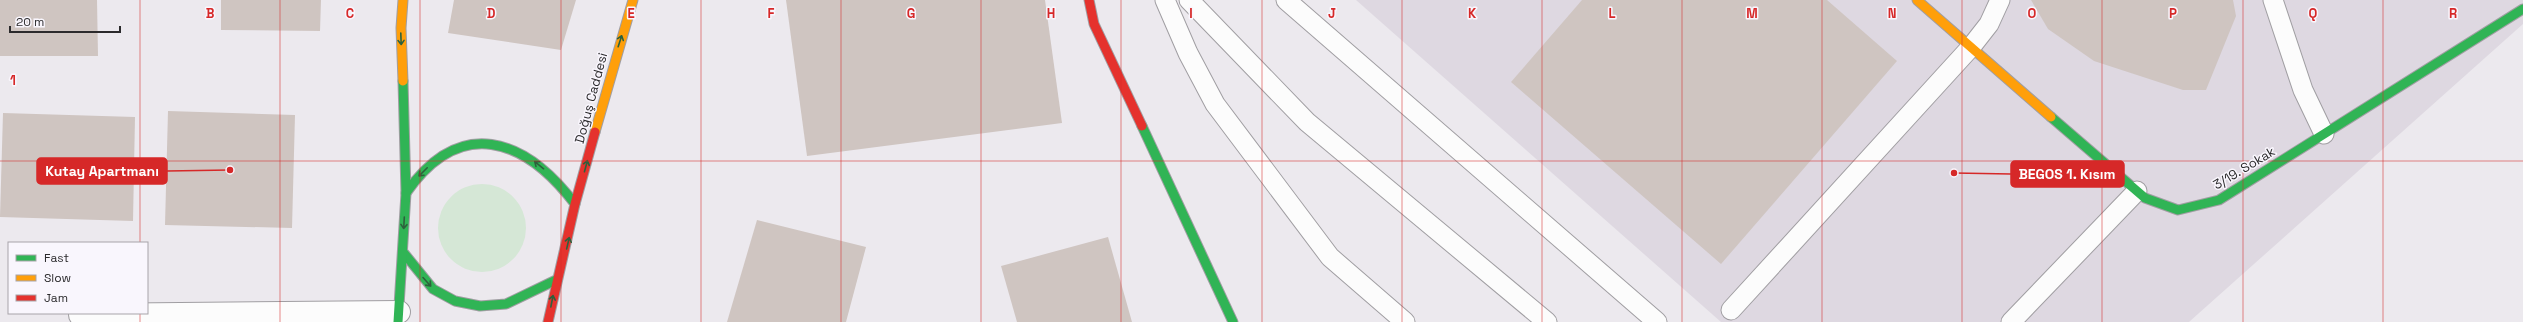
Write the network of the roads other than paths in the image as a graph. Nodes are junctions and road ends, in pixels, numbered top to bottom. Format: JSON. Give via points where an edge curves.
{"nodes":[{"id":1,"x":403,"y":0,"type":"edge"},
{"id":2,"x":633,"y":0,"type":"edge"},
{"id":3,"x":1089,"y":0,"type":"edge"},
{"id":4,"x":1165,"y":0,"type":"edge"},
{"id":5,"x":1189,"y":0,"type":"edge"},
{"id":6,"x":1286,"y":0,"type":"edge"},
{"id":7,"x":1917,"y":0,"type":"edge"},
{"id":8,"x":2000,"y":0,"type":"edge"},
{"id":9,"x":2273,"y":0,"type":"edge"},
{"id":10,"x":2523,"y":9,"type":"edge"},
{"id":11,"x":1971,"y":47,"type":"junction"},
{"id":12,"x":2324,"y":134,"type":"junction"},
{"id":13,"x":2137,"y":191,"type":"junction"},
{"id":14,"x":406,"y":193,"type":"junction"},
{"id":15,"x":575,"y":204,"type":"junction"},
{"id":16,"x":403,"y":252,"type":"junction"},
{"id":17,"x":556,"y":280,"type":"junction"},
{"id":18,"x":1731,"y":310,"type":"dead end"},
{"id":19,"x":80,"y":315,"type":"dead end"},
{"id":20,"x":399,"y":317,"type":"edge"},
{"id":21,"x":548,"y":322,"type":"edge"},
{"id":22,"x":1233,"y":322,"type":"edge"},
{"id":23,"x":1405,"y":322,"type":"edge"},
{"id":24,"x":1547,"y":322,"type":"edge"},
{"id":25,"x":1657,"y":322,"type":"edge"},
{"id":26,"x":2010,"y":322,"type":"edge"}],
"edges":[{"from":1,"to":14,"type":"street","one_way":true,"via":[[401,28]]},
{"from":15,"to":2,"type":"street","name":"Doğuş Caddesi","one_way":true},
{"from":3,"to":22,"type":"street","via":[[1094,24]]},
{"from":4,"to":23,"type":"lane","via":[[1215,104],[1330,257]]},
{"from":5,"to":24,"type":"lane","via":[[1307,122]]},
{"from":6,"to":25,"type":"lane"},
{"from":7,"to":11,"type":"street","name":"3/19. Sokak"},
{"from":8,"to":11,"type":"lane","via":[[1989,24]]},
{"from":9,"to":12,"type":"lane","via":[[2303,90]]},
{"from":10,"to":12,"type":"street","name":"3/19. Sokak"},
{"from":11,"to":13,"type":"street","name":"3/19. Sokak"},
{"from":11,"to":18,"type":"lane"},
{"from":12,"to":13,"type":"street","name":"3/19. Sokak","via":[[2219,200],[2178,210],[2145,198]]},
{"from":13,"to":26,"type":"lane"},
{"from":15,"to":14,"type":"street","one_way":true,"via":[[554,177],[535,162],[513,149],[488,143],[462,146],[439,157],[420,174]]},
{"from":14,"to":16,"type":"street","one_way":true},
{"from":17,"to":15,"type":"street","name":"Doğuş Caddesi","one_way":true,"via":[[568,244]]},
{"from":16,"to":17,"type":"street","one_way":true,"via":[[433,289],[455,301],[480,306],[506,304]]},
{"from":16,"to":20,"type":"street"},
{"from":21,"to":17,"type":"street","one_way":true},
{"from":19,"to":20,"type":"street"}]}
